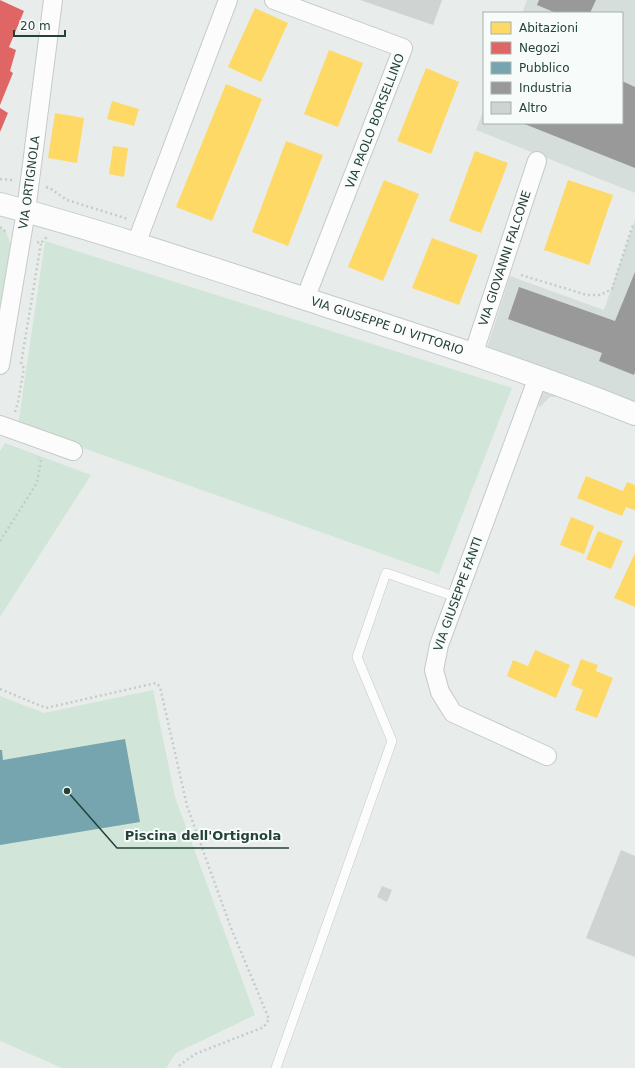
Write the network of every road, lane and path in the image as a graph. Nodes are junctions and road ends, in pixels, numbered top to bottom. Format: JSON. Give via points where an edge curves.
{"nodes":[{"id":1,"x":53,"y":0,"type":"edge"},
{"id":2,"x":228,"y":0,"type":"edge"},
{"id":3,"x":274,"y":0,"type":"edge"},
{"id":4,"x":537,"y":161,"type":"dead end"},
{"id":5,"x":0,"y":179,"type":"edge"},
{"id":6,"x":30,"y":183,"type":"junction"},
{"id":7,"x":0,"y":204,"type":"edge"},
{"id":8,"x":26,"y":211,"type":"junction"},
{"id":9,"x":635,"y":225,"type":"edge"},
{"id":10,"x":140,"y":234,"type":"junction"},
{"id":11,"x":41,"y":243,"type":"dead end"},
{"id":12,"x":521,"y":275,"type":"dead end"},
{"id":13,"x":305,"y":299,"type":"junction"},
{"id":14,"x":473,"y":355,"type":"junction"},
{"id":15,"x":0,"y":365,"type":"edge"},
{"id":16,"x":538,"y":377,"type":"junction"},
{"id":17,"x":635,"y":414,"type":"edge"},
{"id":18,"x":0,"y":425,"type":"edge"},
{"id":19,"x":22,"y":433,"type":"junction"},
{"id":20,"x":73,"y":451,"type":"dead end"},
{"id":21,"x":35,"y":456,"type":"dead end"},
{"id":22,"x":0,"y":541,"type":"edge"},
{"id":23,"x":456,"y":596,"type":"junction"},
{"id":24,"x":0,"y":689,"type":"edge"},
{"id":25,"x":547,"y":756,"type":"dead end"},
{"id":26,"x":178,"y":1068,"type":"edge"},
{"id":27,"x":276,"y":1068,"type":"edge"}],
"edges":[{"from":1,"to":6,"type":"street","name":"VIA ORTIGNOLA"},
{"from":2,"to":10,"type":"street"},
{"from":3,"to":13,"type":"street","name":"VIA PAOLO BORSELLINO","via":[[403,48]]},
{"from":4,"to":14,"type":"street","name":"VIA GIOVANNI FALCONE"},
{"from":5,"to":6,"type":"path"},
{"from":6,"to":8,"type":"street","name":"VIA ORTIGNOLA"},
{"from":6,"to":10,"type":"path","via":[[51,189],[67,200]]},
{"from":7,"to":8,"type":"main road","name":"VIA GIUSEPPE DI VITTORIO"},
{"from":8,"to":10,"type":"main road","name":"VIA GIUSEPPE DI VITTORIO"},
{"from":8,"to":15,"type":"street","name":"VIA ORTIGNOLA"},
{"from":9,"to":12,"type":"path","via":[[632,227],[612,289],[600,295],[587,295]]},
{"from":10,"to":13,"type":"main road","name":"VIA GIUSEPPE DI VITTORIO"},
{"from":11,"to":19,"type":"path","via":[[21,364],[24,368],[15,411],[17,419],[24,422]]},
{"from":13,"to":14,"type":"main road","name":"VIA GIUSEPPE DI VITTORIO"},
{"from":14,"to":16,"type":"main road","name":"VIA GIUSEPPE DI VITTORIO"},
{"from":16,"to":17,"type":"main road","name":"VIA GIUSEPPE DI VITTORIO"},
{"from":16,"to":23,"type":"street","name":"VIA GIUSEPPE FANTI"},
{"from":18,"to":19,"type":"street"},
{"from":19,"to":20,"type":"street"},
{"from":21,"to":22,"type":"path","via":[[41,460],[37,483]]},
{"from":23,"to":25,"type":"street","name":"VIA GIUSEPPE FANTI","via":[[439,645],[434,670],[440,692],[453,713]]},
{"from":23,"to":27,"type":"lane","via":[[386,573],[357,657],[392,741]]},
{"from":24,"to":26,"type":"path","via":[[46,708],[156,683],[160,687],[187,806],[231,928],[269,1019],[264,1027],[195,1054]]}]}
